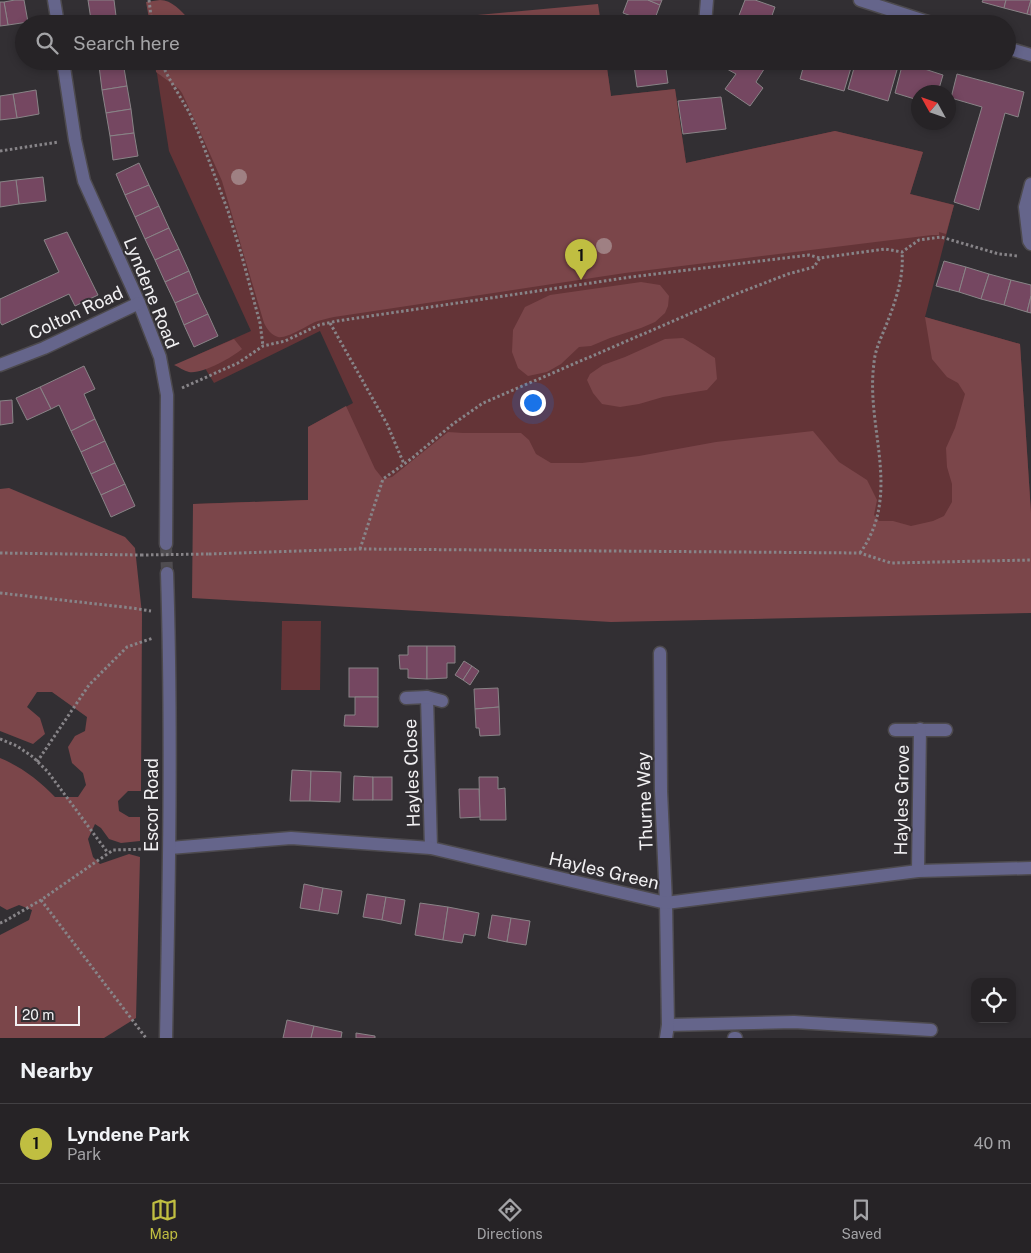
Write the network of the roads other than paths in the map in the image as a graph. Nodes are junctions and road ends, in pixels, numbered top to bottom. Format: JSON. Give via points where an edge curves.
{"nodes":[{"id":1,"x":54,"y":0,"type":"edge"},
{"id":2,"x":707,"y":0,"type":"edge"},
{"id":3,"x":860,"y":0,"type":"edge"},
{"id":4,"x":56,"y":15,"type":"edge"},
{"id":5,"x":706,"y":15,"type":"edge"},
{"id":6,"x":906,"y":15,"type":"edge"},
{"id":7,"x":1016,"y":51,"type":"edge"},
{"id":8,"x":1031,"y":55,"type":"edge"},
{"id":9,"x":64,"y":70,"type":"edge"},
{"id":10,"x":1031,"y":184,"type":"edge"},
{"id":11,"x":1031,"y":244,"type":"edge"},
{"id":12,"x":139,"y":302,"type":"junction"},
{"id":13,"x":0,"y":366,"type":"edge"},
{"id":14,"x":166,"y":544,"type":"tunnel mouth"},
{"id":15,"x":167,"y":573,"type":"tunnel mouth"},
{"id":16,"x":660,"y":653,"type":"dead end"},
{"id":17,"x":427,"y":697,"type":"junction"},
{"id":18,"x":406,"y":698,"type":"dead end"},
{"id":19,"x":442,"y":701,"type":"dead end"},
{"id":20,"x":920,"y":729,"type":"junction"},
{"id":21,"x":895,"y":730,"type":"dead end"},
{"id":22,"x":946,"y":730,"type":"dead end"},
{"id":23,"x":170,"y":848,"type":"junction"},
{"id":24,"x":432,"y":848,"type":"junction"},
{"id":25,"x":1031,"y":868,"type":"edge"},
{"id":26,"x":918,"y":871,"type":"junction"},
{"id":27,"x":666,"y":903,"type":"junction"},
{"id":28,"x":931,"y":1030,"type":"dead end"},
{"id":29,"x":667,"y":1032,"type":"edge"},
{"id":30,"x":166,"y":1038,"type":"edge"}],
"edges":[{"from":1,"to":4,"type":"street"},
{"from":2,"to":5,"type":"street"},
{"from":3,"to":6,"type":"street"},
{"from":7,"to":8,"type":"street"},
{"from":9,"to":12,"type":"street","name":"Lyndene Road","via":[[84,181]]},
{"from":10,"to":11,"type":"street","via":[[1025,207]]},
{"from":12,"to":13,"type":"street","name":"Colton Road"},
{"from":12,"to":14,"type":"street","name":"Lyndene Road","via":[[160,357],[167,395]]},
{"from":15,"to":23,"type":"street","name":"Escor Road"},
{"from":16,"to":27,"type":"street","name":"Thurne Way"},
{"from":17,"to":18,"type":"street","name":"Hayles Close"},
{"from":17,"to":19,"type":"street","name":"Hayles Close"},
{"from":17,"to":24,"type":"street","name":"Hayles Close"},
{"from":20,"to":21,"type":"street","name":"Hayles Grove"},
{"from":20,"to":22,"type":"street","name":"Hayles Grove"},
{"from":20,"to":26,"type":"street","name":"Hayles Grove"},
{"from":23,"to":24,"type":"street","name":"Hayles Green","via":[[291,838]]},
{"from":23,"to":30,"type":"street","name":"Escor Road"},
{"from":24,"to":27,"type":"street","name":"Hayles Green"},
{"from":25,"to":26,"type":"street","name":"Hayles Green"},
{"from":26,"to":27,"type":"street","name":"Hayles Green"},
{"from":27,"to":29,"type":"street","name":"Thurne Way"},
{"from":28,"to":29,"type":"street","via":[[794,1022]]}]}
